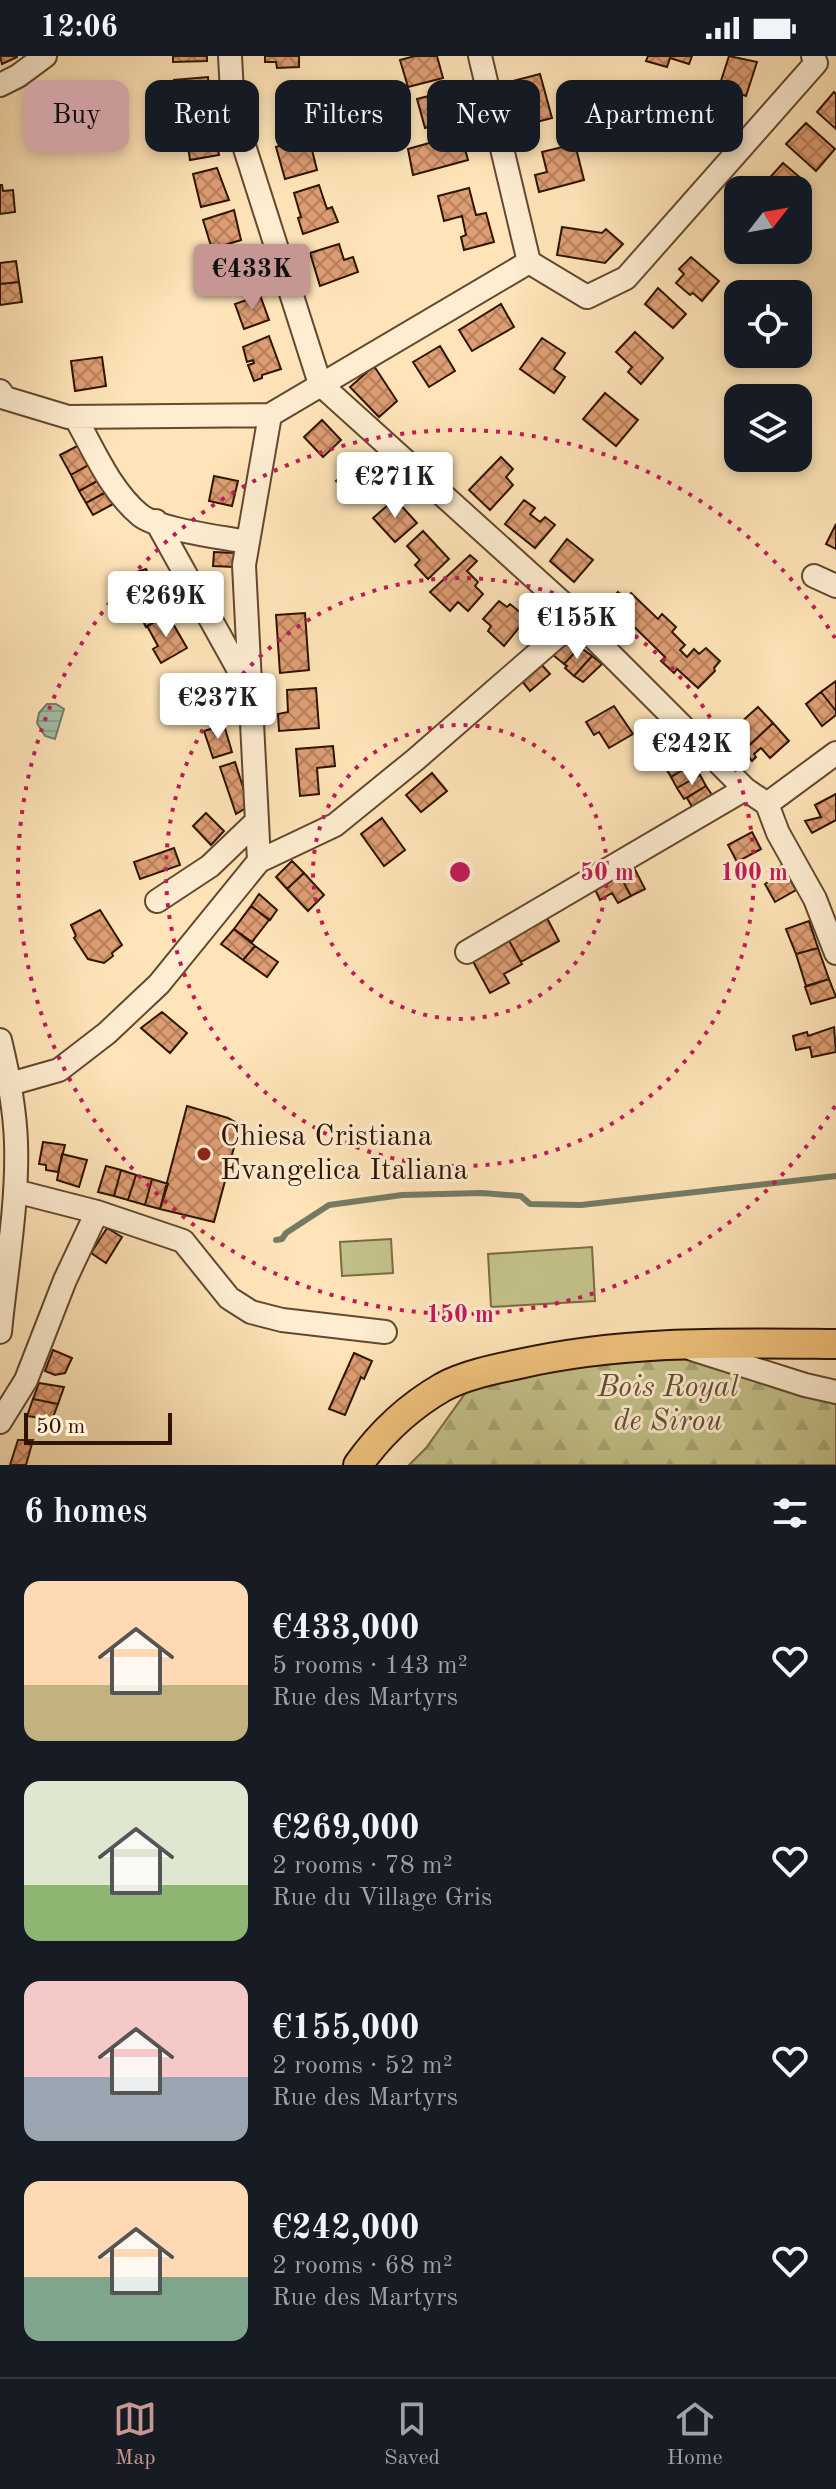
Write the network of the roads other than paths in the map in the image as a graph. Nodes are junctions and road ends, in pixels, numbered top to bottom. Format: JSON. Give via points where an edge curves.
{"nodes":[{"id":1,"x":45,"y":56,"type":"edge"},
{"id":2,"x":230,"y":56,"type":"edge"},
{"id":3,"x":480,"y":56,"type":"edge"},
{"id":4,"x":813,"y":56,"type":"edge"},
{"id":5,"x":0,"y":85,"type":"edge"},
{"id":6,"x":529,"y":262,"type":"junction"},
{"id":7,"x":320,"y":384,"type":"junction"},
{"id":8,"x":0,"y":391,"type":"edge"},
{"id":9,"x":270,"y":415,"type":"junction"},
{"id":10,"x":75,"y":417,"type":"junction"},
{"id":11,"x":156,"y":521,"type":"junction"},
{"id":12,"x":247,"y":542,"type":"junction"},
{"id":13,"x":814,"y":576,"type":"dead end"},
{"id":14,"x":836,"y":586,"type":"edge"},
{"id":15,"x":576,"y":620,"type":"junction"},
{"id":16,"x":248,"y":688,"type":"junction"},
{"id":17,"x":836,"y":753,"type":"edge"},
{"id":18,"x":745,"y":789,"type":"junction"},
{"id":19,"x":767,"y":804,"type":"junction"},
{"id":20,"x":257,"y":821,"type":"junction"},
{"id":21,"x":259,"y":861,"type":"junction"},
{"id":22,"x":157,"y":901,"type":"dead end"},
{"id":23,"x":467,"y":952,"type":"dead end"},
{"id":24,"x":836,"y":953,"type":"edge"},
{"id":25,"x":0,"y":1040,"type":"edge"},
{"id":26,"x":10,"y":1084,"type":"junction"},
{"id":27,"x":15,"y":1191,"type":"junction"},
{"id":28,"x":97,"y":1212,"type":"junction"},
{"id":29,"x":0,"y":1332,"type":"edge"},
{"id":30,"x":385,"y":1332,"type":"dead end"},
{"id":31,"x":671,"y":1343,"type":"junction"},
{"id":32,"x":836,"y":1344,"type":"edge"},
{"id":33,"x":836,"y":1392,"type":"edge"},
{"id":34,"x":0,"y":1422,"type":"edge"},
{"id":35,"x":358,"y":1465,"type":"edge"}],
"edges":[{"from":1,"to":5,"type":"street"},
{"from":2,"to":7,"type":"street","via":[[233,111]]},
{"from":3,"to":6,"type":"street"},
{"from":4,"to":6,"type":"street","via":[[816,63],[626,278],[587,297]]},
{"from":6,"to":7,"type":"street"},
{"from":7,"to":9,"type":"street"},
{"from":7,"to":15,"type":"street"},
{"from":8,"to":10,"type":"street","via":[[5,398]]},
{"from":9,"to":10,"type":"street"},
{"from":9,"to":12,"type":"street"},
{"from":10,"to":11,"type":"street","via":[[114,486],[142,517]]},
{"from":11,"to":12,"type":"street"},
{"from":11,"to":16,"type":"street"},
{"from":12,"to":16,"type":"street"},
{"from":13,"to":14,"type":"street"},
{"from":15,"to":18,"type":"street"},
{"from":15,"to":21,"type":"street","via":[[335,825]]},
{"from":16,"to":20,"type":"street"},
{"from":17,"to":19,"type":"street"},
{"from":18,"to":19,"type":"street"},
{"from":18,"to":23,"type":"street"},
{"from":19,"to":24,"type":"street"},
{"from":20,"to":21,"type":"street"},
{"from":20,"to":22,"type":"street","via":[[210,866]]},
{"from":21,"to":26,"type":"street","via":[[159,984],[107,1033],[59,1070]]},
{"from":25,"to":26,"type":"street"},
{"from":26,"to":27,"type":"street"},
{"from":27,"to":28,"type":"street"},
{"from":27,"to":29,"type":"street"},
{"from":28,"to":30,"type":"street","via":[[183,1241],[229,1298],[251,1312]]},
{"from":28,"to":34,"type":"street","via":[[26,1380]]},
{"from":31,"to":32,"type":"main road"},
{"from":31,"to":33,"type":"street"},
{"from":31,"to":35,"type":"main road","via":[[538,1360],[446,1386],[399,1419]]}]}
